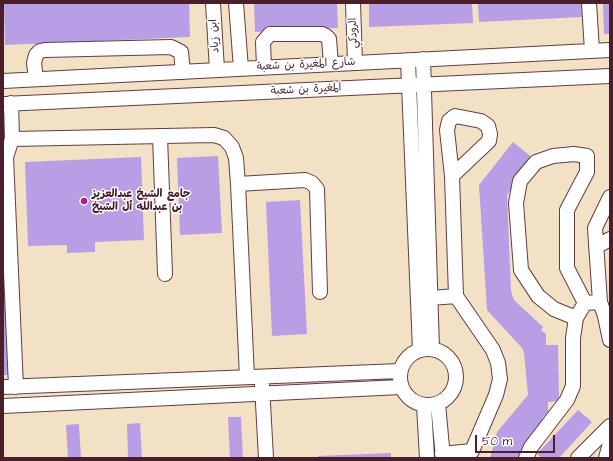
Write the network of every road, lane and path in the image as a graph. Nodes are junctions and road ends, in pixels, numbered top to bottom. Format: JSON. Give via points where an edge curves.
{"nodes":[{"id":1,"x":353,"y":3,"type":"edge"},
{"id":2,"x":589,"y":3,"type":"edge"},
{"id":3,"x":237,"y":7,"type":"edge"},
{"id":4,"x":213,"y":8,"type":"edge"},
{"id":5,"x":610,"y":50,"type":"edge"},
{"id":6,"x":592,"y":51,"type":"junction"},
{"id":7,"x":423,"y":59,"type":"junction"},
{"id":8,"x":408,"y":60,"type":"junction"},
{"id":9,"x":355,"y":63,"type":"junction"},
{"id":10,"x":331,"y":64,"type":"junction"},
{"id":11,"x":242,"y":68,"type":"junction"},
{"id":12,"x":264,"y":68,"type":"junction"},
{"id":13,"x":217,"y":70,"type":"junction"},
{"id":14,"x":183,"y":72,"type":"junction"},
{"id":15,"x":610,"y":76,"type":"edge"},
{"id":16,"x":36,"y":79,"type":"junction"},
{"id":17,"x":3,"y":81,"type":"edge"},
{"id":18,"x":424,"y":84,"type":"junction"},
{"id":19,"x":409,"y":85,"type":"junction"},
{"id":20,"x":7,"y":103,"type":"edge"},
{"id":21,"x":160,"y":136,"type":"junction"},
{"id":22,"x":12,"y":139,"type":"junction"},
{"id":23,"x":452,"y":176,"type":"dead end"},
{"id":24,"x":238,"y":184,"type":"junction"},
{"id":25,"x":610,"y":196,"type":"edge"},
{"id":26,"x":610,"y":239,"type":"edge"},
{"id":27,"x":596,"y":247,"type":"junction"},
{"id":28,"x":423,"y":250,"type":"junction"},
{"id":29,"x":165,"y":274,"type":"dead end"},
{"id":30,"x":320,"y":292,"type":"dead end"},
{"id":31,"x":456,"y":296,"type":"junction"},
{"id":32,"x":431,"y":298,"type":"junction"},
{"id":33,"x":585,"y":302,"type":"junction"},
{"id":34,"x":600,"y":302,"type":"junction"},
{"id":35,"x":576,"y":318,"type":"junction"},
{"id":36,"x":608,"y":318,"type":"edge"},
{"id":37,"x":610,"y":340,"type":"edge"},
{"id":38,"x":426,"y":350,"type":"junction"},
{"id":39,"x":400,"y":371,"type":"junction"},
{"id":40,"x":247,"y":377,"type":"junction"},
{"id":41,"x":261,"y":377,"type":"junction"},
{"id":42,"x":134,"y":382,"type":"junction"},
{"id":43,"x":9,"y":387,"type":"edge"},
{"id":44,"x":401,"y":387,"type":"junction"},
{"id":45,"x":262,"y":394,"type":"junction"},
{"id":46,"x":134,"y":400,"type":"junction"},
{"id":47,"x":431,"y":404,"type":"junction"},
{"id":48,"x":3,"y":406,"type":"edge"},
{"id":49,"x":610,"y":426,"type":"edge"},
{"id":50,"x":610,"y":443,"type":"edge"},
{"id":51,"x":472,"y":455,"type":"edge"},
{"id":52,"x":443,"y":456,"type":"edge"},
{"id":53,"x":266,"y":458,"type":"edge"},
{"id":54,"x":427,"y":458,"type":"edge"},
{"id":55,"x":526,"y":458,"type":"edge"},
{"id":56,"x":578,"y":458,"type":"edge"},
{"id":57,"x":606,"y":458,"type":"edge"}],
"edges":[{"from":1,"to":9,"type":"street","name":"الرودكي"},
{"from":2,"to":6,"type":"street"},
{"from":3,"to":4,"type":"street"},
{"from":3,"to":11,"type":"street"},
{"from":4,"to":13,"type":"street","name":"ابن زياد"},
{"from":5,"to":6,"type":"street","name":"شارع المغيرة بن شعبة"},
{"from":6,"to":7,"type":"street","name":"شارع المغيرة بن شعبة"},
{"from":7,"to":8,"type":"street","name":"شارع المغيرة بن شعبة"},
{"from":7,"to":18,"type":"street"},
{"from":8,"to":9,"type":"street","name":"شارع المغيرة بن شعبة"},
{"from":8,"to":19,"type":"street"},
{"from":9,"to":10,"type":"street","name":"شارع المغيرة بن شعبة"},
{"from":10,"to":12,"type":"street","name":"شارع المغيرة بن شعبة"},
{"from":10,"to":12,"type":"street","via":[[329,40],[322,34],[270,34],[263,42]]},
{"from":11,"to":12,"type":"street","name":"شارع المغيرة بن شعبة"},
{"from":11,"to":13,"type":"street","name":"شارع المغيرة بن شعبة"},
{"from":13,"to":14,"type":"street","name":"شارع المغيرة بن شعبة"},
{"from":14,"to":16,"type":"street","name":"شارع المغيرة بن شعبة"},
{"from":14,"to":16,"type":"street","via":[[181,52],[171,47],[45,50],[36,55]]},
{"from":15,"to":18,"type":"street","name":"المغيرة بن شعبة"},
{"from":16,"to":17,"type":"street","name":"شارع المغيرة بن شعبة"},
{"from":18,"to":19,"type":"street","name":"المغيرة بن شعبة"},
{"from":18,"to":28,"type":"street"},
{"from":19,"to":20,"type":"street","name":"المغيرة بن شعبة"},
{"from":19,"to":28,"type":"street"},
{"from":20,"to":22,"type":"street"},
{"from":21,"to":22,"type":"street"},
{"from":21,"to":24,"type":"street","via":[[214,135],[224,138],[232,147],[236,158]]},
{"from":21,"to":29,"type":"street"},
{"from":22,"to":43,"type":"street","via":[[6,157]]},
{"from":23,"to":31,"type":"street"},
{"from":24,"to":30,"type":"street","via":[[305,180],[317,189]]},
{"from":24,"to":40,"type":"street"},
{"from":25,"to":27,"type":"street","via":[[595,228]]},
{"from":26,"to":27,"type":"street"},
{"from":27,"to":34,"type":"street"},
{"from":28,"to":32,"type":"street"},
{"from":28,"to":38,"type":"street"},
{"from":31,"to":32,"type":"street"},
{"from":31,"to":51,"type":"street","via":[[492,350],[498,363],[500,379]]},
{"from":32,"to":38,"type":"street"},
{"from":33,"to":34,"type":"street"},
{"from":33,"to":35,"type":"street"},
{"from":33,"to":35,"type":"street","via":[[567,268],[567,210],[587,172],[587,156],[553,156],[536,162],[520,181],[516,203],[521,270],[538,296],[554,309]]},
{"from":34,"to":36,"type":"street"},
{"from":35,"to":55,"type":"street","via":[[573,338],[573,386],[567,400],[531,447]]},
{"from":36,"to":37,"type":"street"},
{"from":38,"to":39,"type":"street","via":[[406,359]]},
{"from":38,"to":47,"type":"street","via":[[444,354],[449,358],[456,377],[449,396]]},
{"from":39,"to":41,"type":"street"},
{"from":39,"to":44,"type":"street"},
{"from":40,"to":41,"type":"street"},
{"from":40,"to":42,"type":"street"},
{"from":41,"to":45,"type":"street"},
{"from":42,"to":43,"type":"street"},
{"from":42,"to":46,"type":"street"},
{"from":44,"to":45,"type":"street"},
{"from":44,"to":47,"type":"street","via":[[412,401]]},
{"from":45,"to":46,"type":"street"},
{"from":45,"to":53,"type":"street"},
{"from":46,"to":48,"type":"street"},
{"from":47,"to":52,"type":"street"},
{"from":47,"to":54,"type":"street"},
{"from":49,"to":56,"type":"street"},
{"from":50,"to":57,"type":"street"},
{"from":51,"to":52,"type":"street"}]}
